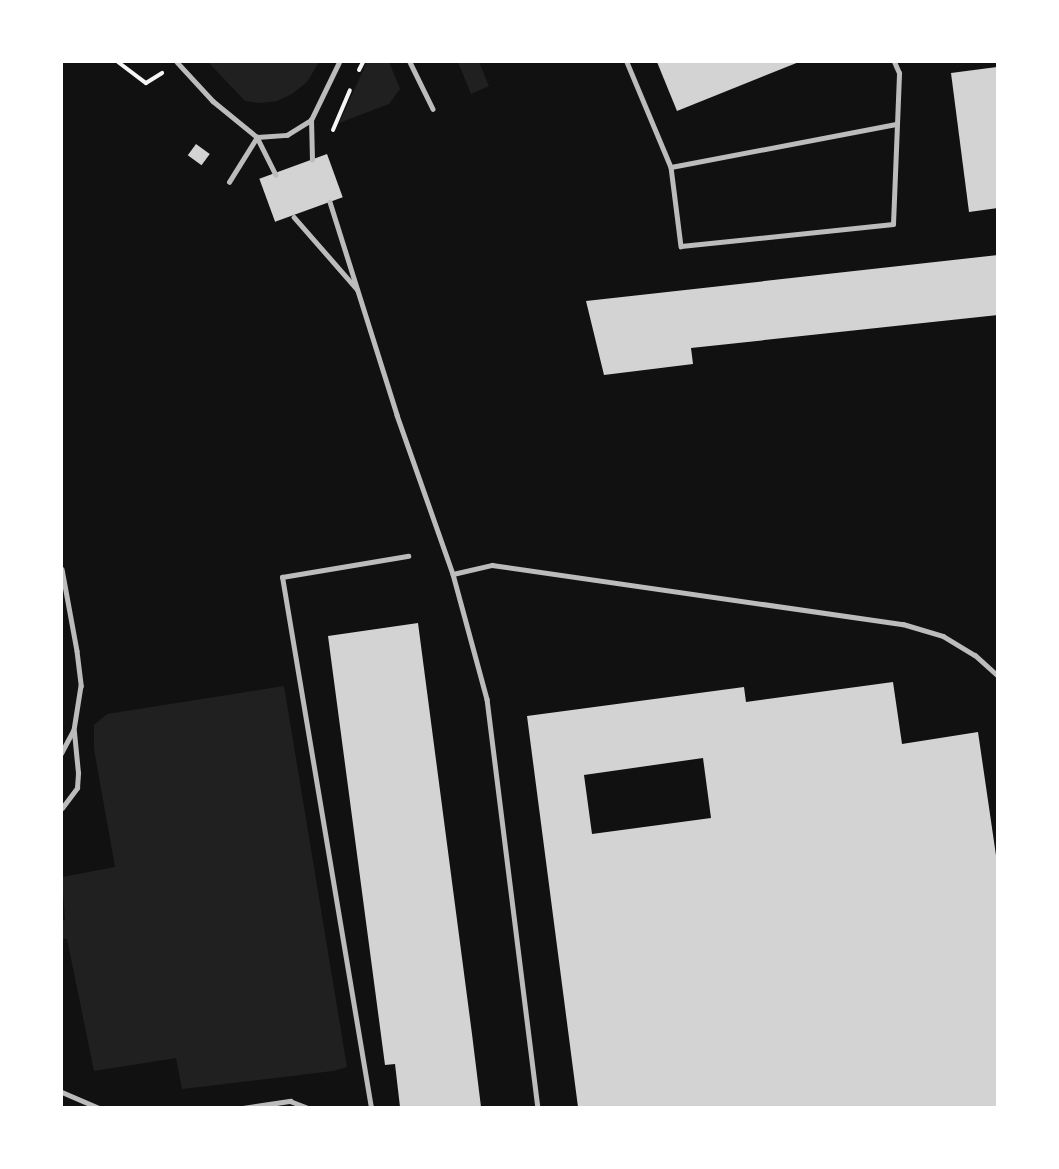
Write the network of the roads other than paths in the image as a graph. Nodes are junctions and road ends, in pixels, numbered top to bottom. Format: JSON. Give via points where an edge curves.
{"nodes":[{"id":1,"x":177,"y":62,"type":"edge"},
{"id":2,"x":339,"y":62,"type":"edge"},
{"id":3,"x":410,"y":62,"type":"edge"},
{"id":4,"x":627,"y":62,"type":"edge"},
{"id":5,"x":894,"y":62,"type":"edge"},
{"id":6,"x":433,"y":109,"type":"dead end"},
{"id":7,"x":311,"y":120,"type":"junction"},
{"id":8,"x":897,"y":124,"type":"junction"},
{"id":9,"x":257,"y":136,"type":"junction"},
{"id":10,"x":312,"y":160,"type":"dead end"},
{"id":11,"x":671,"y":167,"type":"junction"},
{"id":12,"x":276,"y":175,"type":"dead end"},
{"id":13,"x":229,"y":182,"type":"dead end"},
{"id":14,"x":330,"y":202,"type":"dead end"},
{"id":15,"x":294,"y":217,"type":"dead end"},
{"id":16,"x":360,"y":292,"type":"junction"},
{"id":17,"x":408,"y":556,"type":"dead end"},
{"id":18,"x":62,"y":569,"type":"edge"},
{"id":19,"x":453,"y":574,"type":"junction"},
{"id":20,"x":998,"y":675,"type":"edge"},
{"id":21,"x":74,"y":730,"type":"junction"},
{"id":22,"x":62,"y":753,"type":"edge"},
{"id":23,"x":62,"y":808,"type":"edge"},
{"id":24,"x":62,"y":1092,"type":"edge"},
{"id":25,"x":99,"y":1107,"type":"edge"},
{"id":26,"x":243,"y":1107,"type":"edge"},
{"id":27,"x":308,"y":1107,"type":"edge"},
{"id":28,"x":371,"y":1107,"type":"edge"},
{"id":29,"x":538,"y":1107,"type":"edge"}],
"edges":[{"from":1,"to":9,"type":"lane","via":[[213,101]]},
{"from":2,"to":7,"type":"lane"},
{"from":3,"to":6,"type":"lane"},
{"from":4,"to":11,"type":"lane"},
{"from":5,"to":8,"type":"lane","via":[[899,73]]},
{"from":7,"to":9,"type":"lane","via":[[287,135]]},
{"from":7,"to":10,"type":"lane"},
{"from":8,"to":11,"type":"lane"},
{"from":8,"to":11,"type":"lane","via":[[893,224],[681,246]]},
{"from":9,"to":12,"type":"lane"},
{"from":9,"to":13,"type":"lane"},
{"from":14,"to":16,"type":"lane"},
{"from":15,"to":16,"type":"lane"},
{"from":16,"to":19,"type":"lane","via":[[397,415]]},
{"from":17,"to":28,"type":"lane","via":[[282,577]]},
{"from":18,"to":21,"type":"lane","via":[[81,686]]},
{"from":19,"to":20,"type":"lane","via":[[492,565],[903,624],[943,636],[975,655]]},
{"from":19,"to":29,"type":"lane","via":[[487,699]]},
{"from":21,"to":22,"type":"lane"},
{"from":21,"to":23,"type":"lane","via":[[77,788]]},
{"from":24,"to":25,"type":"lane"},
{"from":26,"to":27,"type":"lane","via":[[290,1101]]}]}
